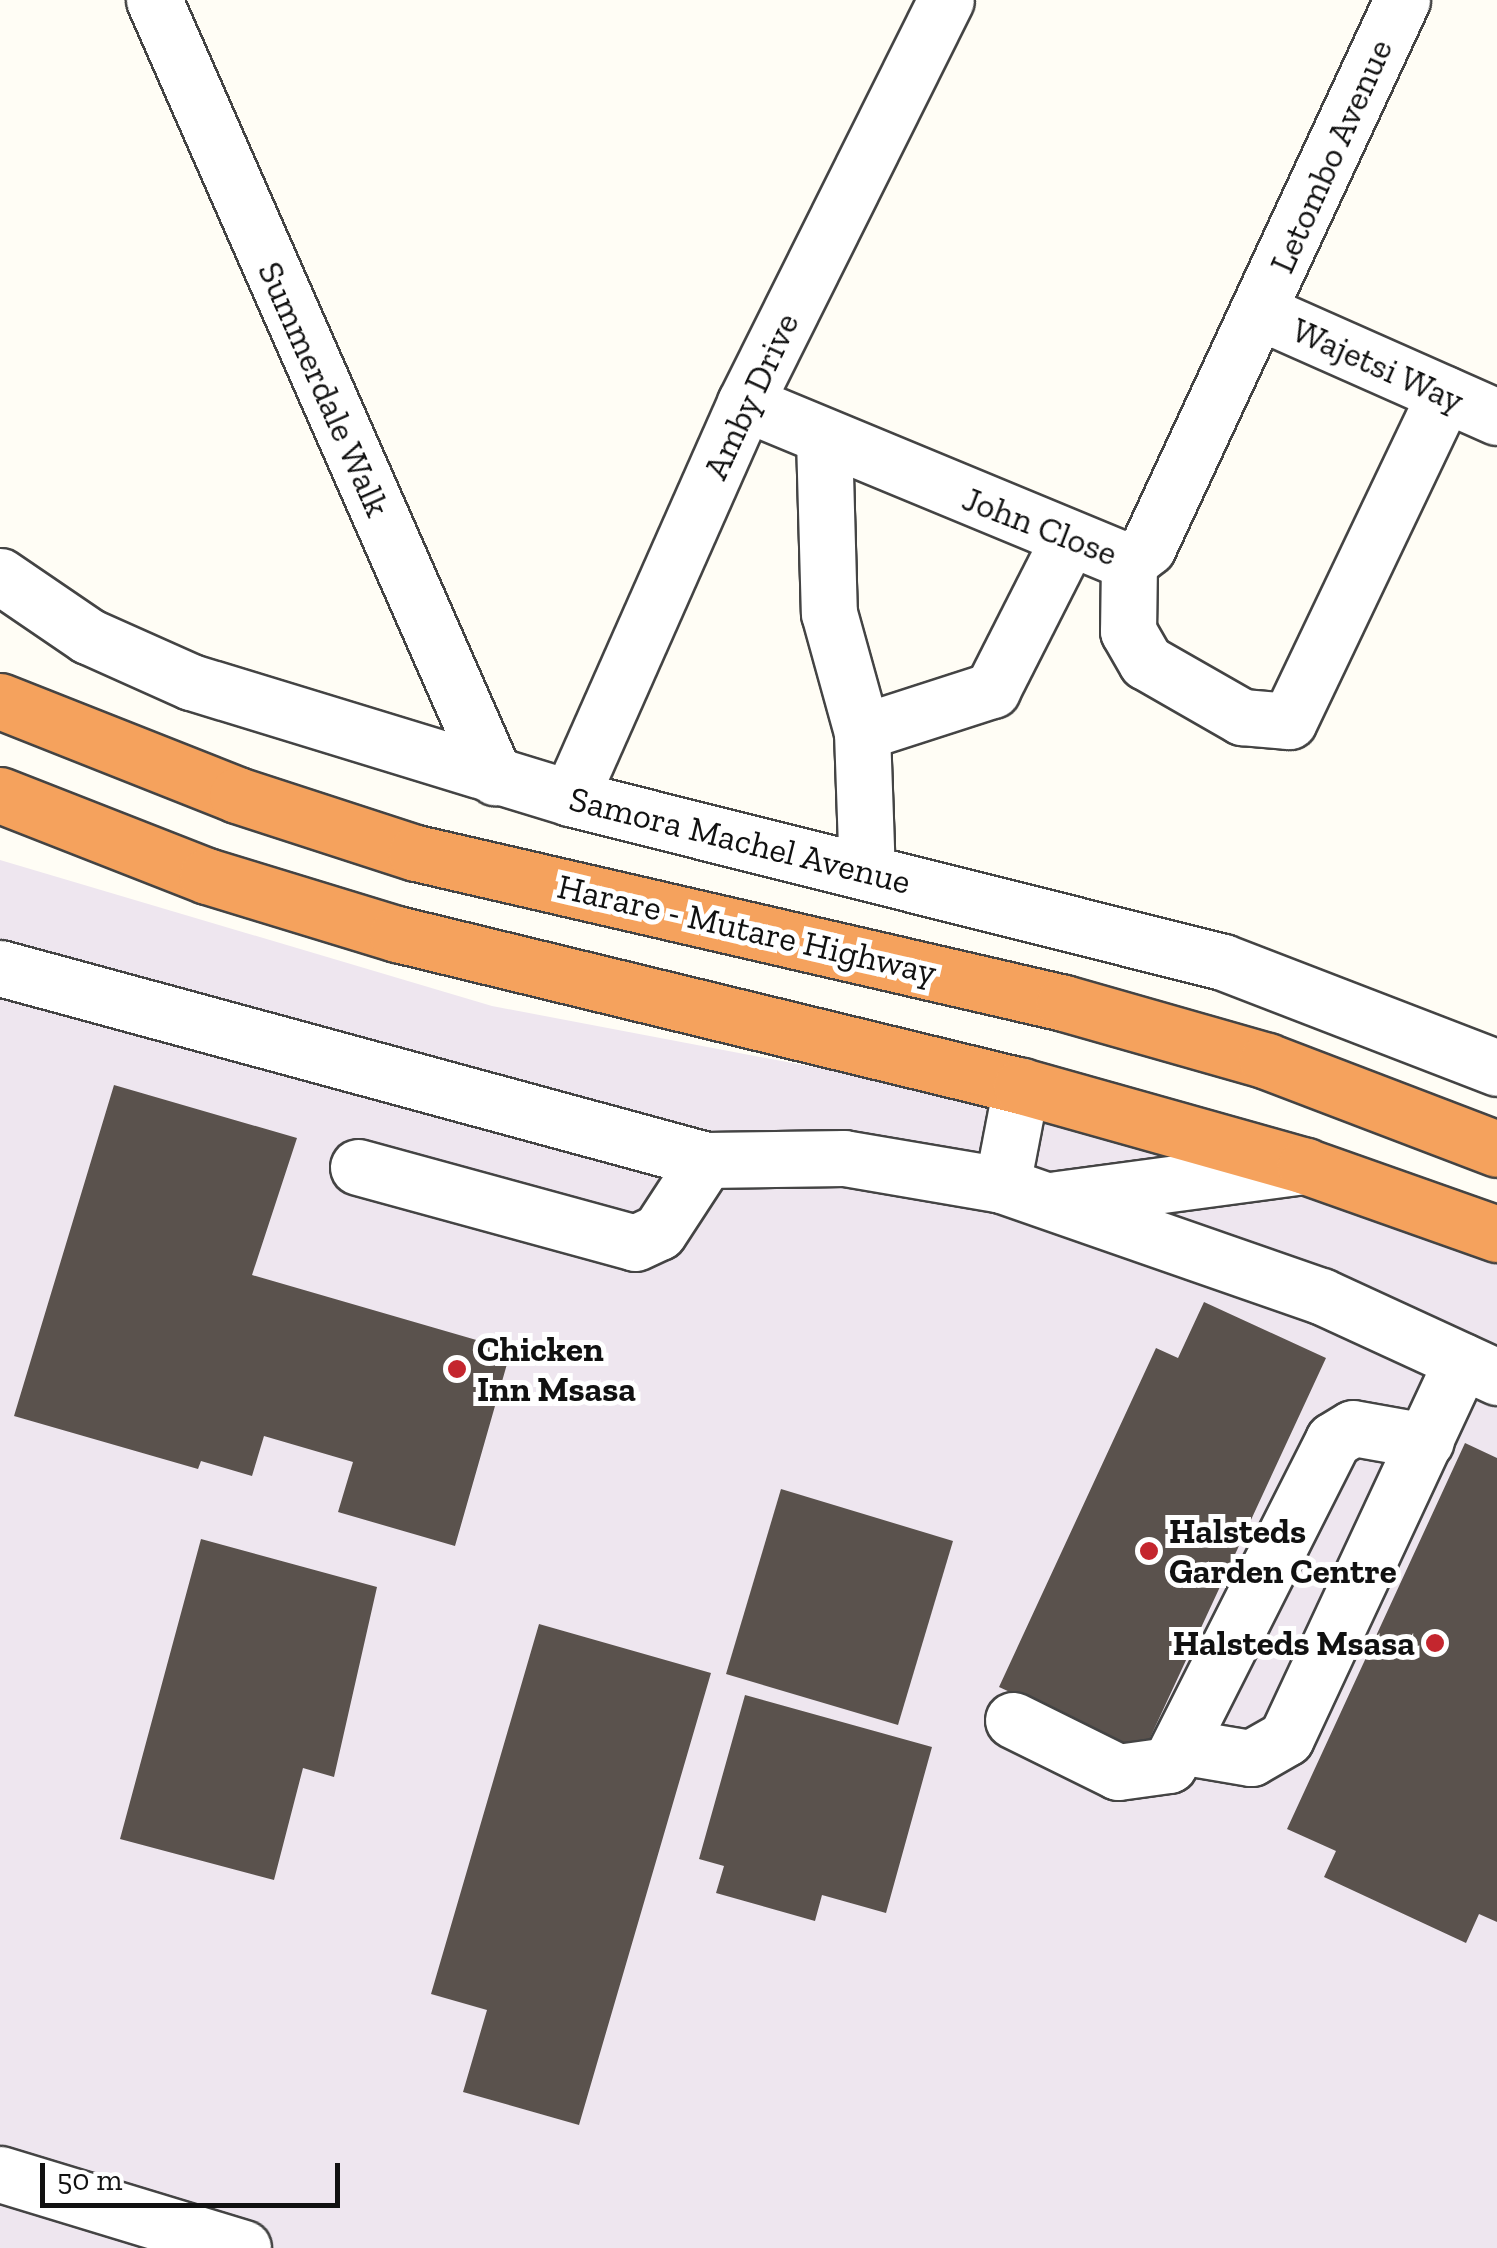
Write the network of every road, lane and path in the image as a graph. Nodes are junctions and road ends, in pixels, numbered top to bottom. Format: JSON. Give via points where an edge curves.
{"nodes":[{"id":1,"x":154,"y":0,"type":"edge"},
{"id":2,"x":946,"y":0,"type":"edge"},
{"id":3,"x":1402,"y":0,"type":"edge"},
{"id":4,"x":1260,"y":312,"type":"junction"},
{"id":5,"x":1444,"y":394,"type":"junction"},
{"id":6,"x":745,"y":403,"type":"junction"},
{"id":7,"x":1497,"y":418,"type":"edge"},
{"id":8,"x":824,"y":438,"type":"junction"},
{"id":9,"x":1068,"y":542,"type":"junction"},
{"id":10,"x":1129,"y":562,"type":"junction"},
{"id":11,"x":0,"y":576,"type":"edge"},
{"id":12,"x":0,"y":701,"type":"edge"},
{"id":13,"x":862,"y":732,"type":"junction"},
{"id":14,"x":495,"y":777,"type":"junction"},
{"id":15,"x":0,"y":795,"type":"edge"},
{"id":16,"x":570,"y":798,"type":"junction"},
{"id":17,"x":868,"y":872,"type":"junction"},
{"id":18,"x":0,"y":968,"type":"edge"},
{"id":19,"x":1497,"y":1068,"type":"edge"},
{"id":20,"x":1021,"y":1086,"type":"junction"},
{"id":21,"x":1497,"y":1148,"type":"edge"},
{"id":22,"x":706,"y":1160,"type":"junction"},
{"id":23,"x":1305,"y":1166,"type":"junction"},
{"id":24,"x":358,"y":1167,"type":"dead end"},
{"id":25,"x":1026,"y":1193,"type":"junction"},
{"id":26,"x":1497,"y":1234,"type":"edge"},
{"id":27,"x":1480,"y":1369,"type":"edge"},
{"id":28,"x":1426,"y":1442,"type":"junction"},
{"id":29,"x":1013,"y":1720,"type":"dead end"},
{"id":30,"x":1185,"y":1747,"type":"junction"},
{"id":31,"x":0,"y":2174,"type":"edge"},
{"id":32,"x":243,"y":2248,"type":"edge"}],
"edges":[{"from":1,"to":14,"type":"street","name":"Summerdale Walk"},
{"from":2,"to":6,"type":"street","name":"Amby Drive"},
{"from":3,"to":4,"type":"street","name":"Letombo Avenue"},
{"from":4,"to":5,"type":"street","name":"Wajetsi Way"},
{"from":4,"to":10,"type":"street","name":"John Close","via":[[1148,546]]},
{"from":5,"to":7,"type":"street","name":"Wajetsi Way"},
{"from":5,"to":10,"type":"street","via":[[1289,721],[1242,717],[1146,662],[1128,631]]},
{"from":6,"to":8,"type":"street","name":"John Close"},
{"from":6,"to":16,"type":"street","name":"Amby Drive"},
{"from":8,"to":9,"type":"street","name":"John Close"},
{"from":8,"to":13,"type":"street","via":[[833,642]]},
{"from":9,"to":10,"type":"street","name":"John Close"},
{"from":9,"to":13,"type":"street","via":[[992,690]]},
{"from":11,"to":14,"type":"street","name":"Samora Machel Avenue","via":[[141,663]]},
{"from":12,"to":21,"type":"highway","name":"Harare - Mutare Highway","via":[[238,795],[416,852],[1064,1003],[1267,1060]]},
{"from":13,"to":17,"type":"street"},
{"from":14,"to":16,"type":"street","name":"Samora Machel Avenue"},
{"from":15,"to":20,"type":"highway","via":[[207,876],[397,934]]},
{"from":16,"to":17,"type":"street","name":"Samora Machel Avenue"},
{"from":17,"to":19,"type":"street","name":"Samora Machel Avenue","via":[[1224,962]]},
{"from":18,"to":22,"type":"street"},
{"from":20,"to":23,"type":"highway"},
{"from":20,"to":25,"type":"street"},
{"from":22,"to":24,"type":"street","via":[[660,1232],[635,1243]]},
{"from":22,"to":25,"type":"street","via":[[844,1158]]},
{"from":23,"to":25,"type":"street"},
{"from":23,"to":26,"type":"highway"},
{"from":25,"to":27,"type":"street","via":[[1321,1296]]},
{"from":27,"to":28,"type":"street"},
{"from":28,"to":30,"type":"street","via":[[1286,1738],[1251,1758]]},
{"from":28,"to":30,"type":"street","via":[[1353,1428],[1332,1440]]},
{"from":29,"to":30,"type":"street","via":[[1134,1776],[1169,1765]]},
{"from":31,"to":32,"type":"street"}]}
